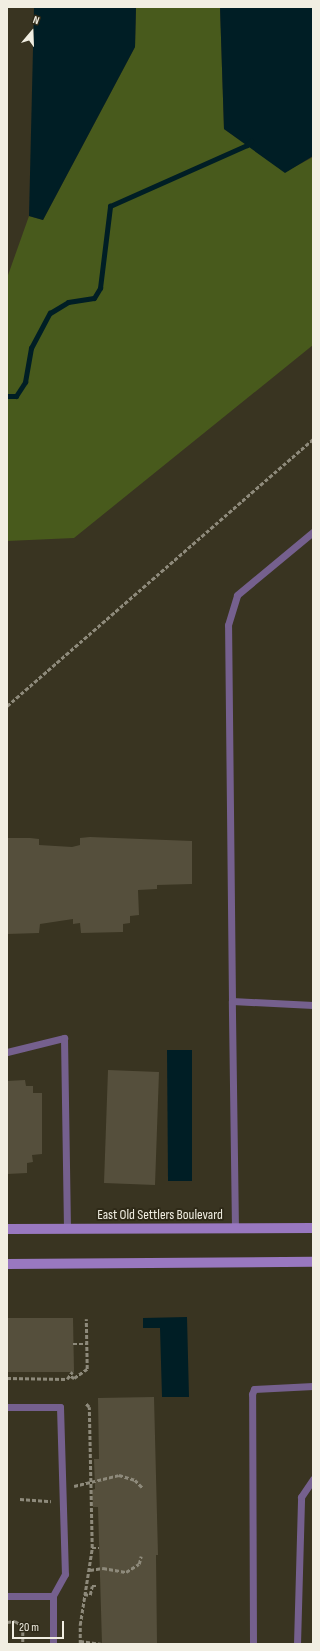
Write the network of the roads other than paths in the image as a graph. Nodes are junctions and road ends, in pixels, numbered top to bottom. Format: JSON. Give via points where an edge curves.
{"nodes":[{"id":1,"x":313,"y":532,"type":"edge"},
{"id":2,"x":232,"y":1001,"type":"junction"},
{"id":3,"x":313,"y":1005,"type":"edge"},
{"id":4,"x":7,"y":1052,"type":"edge"},
{"id":5,"x":234,"y":1228,"type":"junction"},
{"id":6,"x":313,"y":1228,"type":"edge"},
{"id":7,"x":7,"y":1229,"type":"edge"},
{"id":8,"x":67,"y":1229,"type":"junction"},
{"id":9,"x":313,"y":1262,"type":"edge"},
{"id":10,"x":7,"y":1264,"type":"edge"},
{"id":11,"x":313,"y":1386,"type":"edge"},
{"id":12,"x":7,"y":1407,"type":"edge"},
{"id":13,"x":313,"y":1479,"type":"edge"},
{"id":14,"x":7,"y":1596,"type":"edge"},
{"id":15,"x":53,"y":1596,"type":"junction"},
{"id":16,"x":53,"y":1644,"type":"edge"},
{"id":17,"x":253,"y":1644,"type":"edge"},
{"id":18,"x":297,"y":1644,"type":"edge"}],
"edges":[{"from":1,"to":2,"type":"lane","via":[[237,595],[228,625]]},
{"from":2,"to":3,"type":"lane"},
{"from":2,"to":5,"type":"lane"},
{"from":4,"to":8,"type":"lane","via":[[64,1038]]},
{"from":5,"to":6,"type":"main road","name":"East Old Settlers Boulevard"},
{"from":5,"to":8,"type":"main road","name":"East Old Settlers Boulevard"},
{"from":7,"to":8,"type":"main road","name":"East Old Settlers Boulevard"},
{"from":9,"to":10,"type":"main road"},
{"from":11,"to":17,"type":"lane","via":[[254,1389],[252,1394]]},
{"from":12,"to":15,"type":"lane","via":[[60,1407],[65,1574]]},
{"from":13,"to":18,"type":"lane","via":[[301,1497]]},
{"from":14,"to":15,"type":"lane"},
{"from":15,"to":16,"type":"lane"}]}
